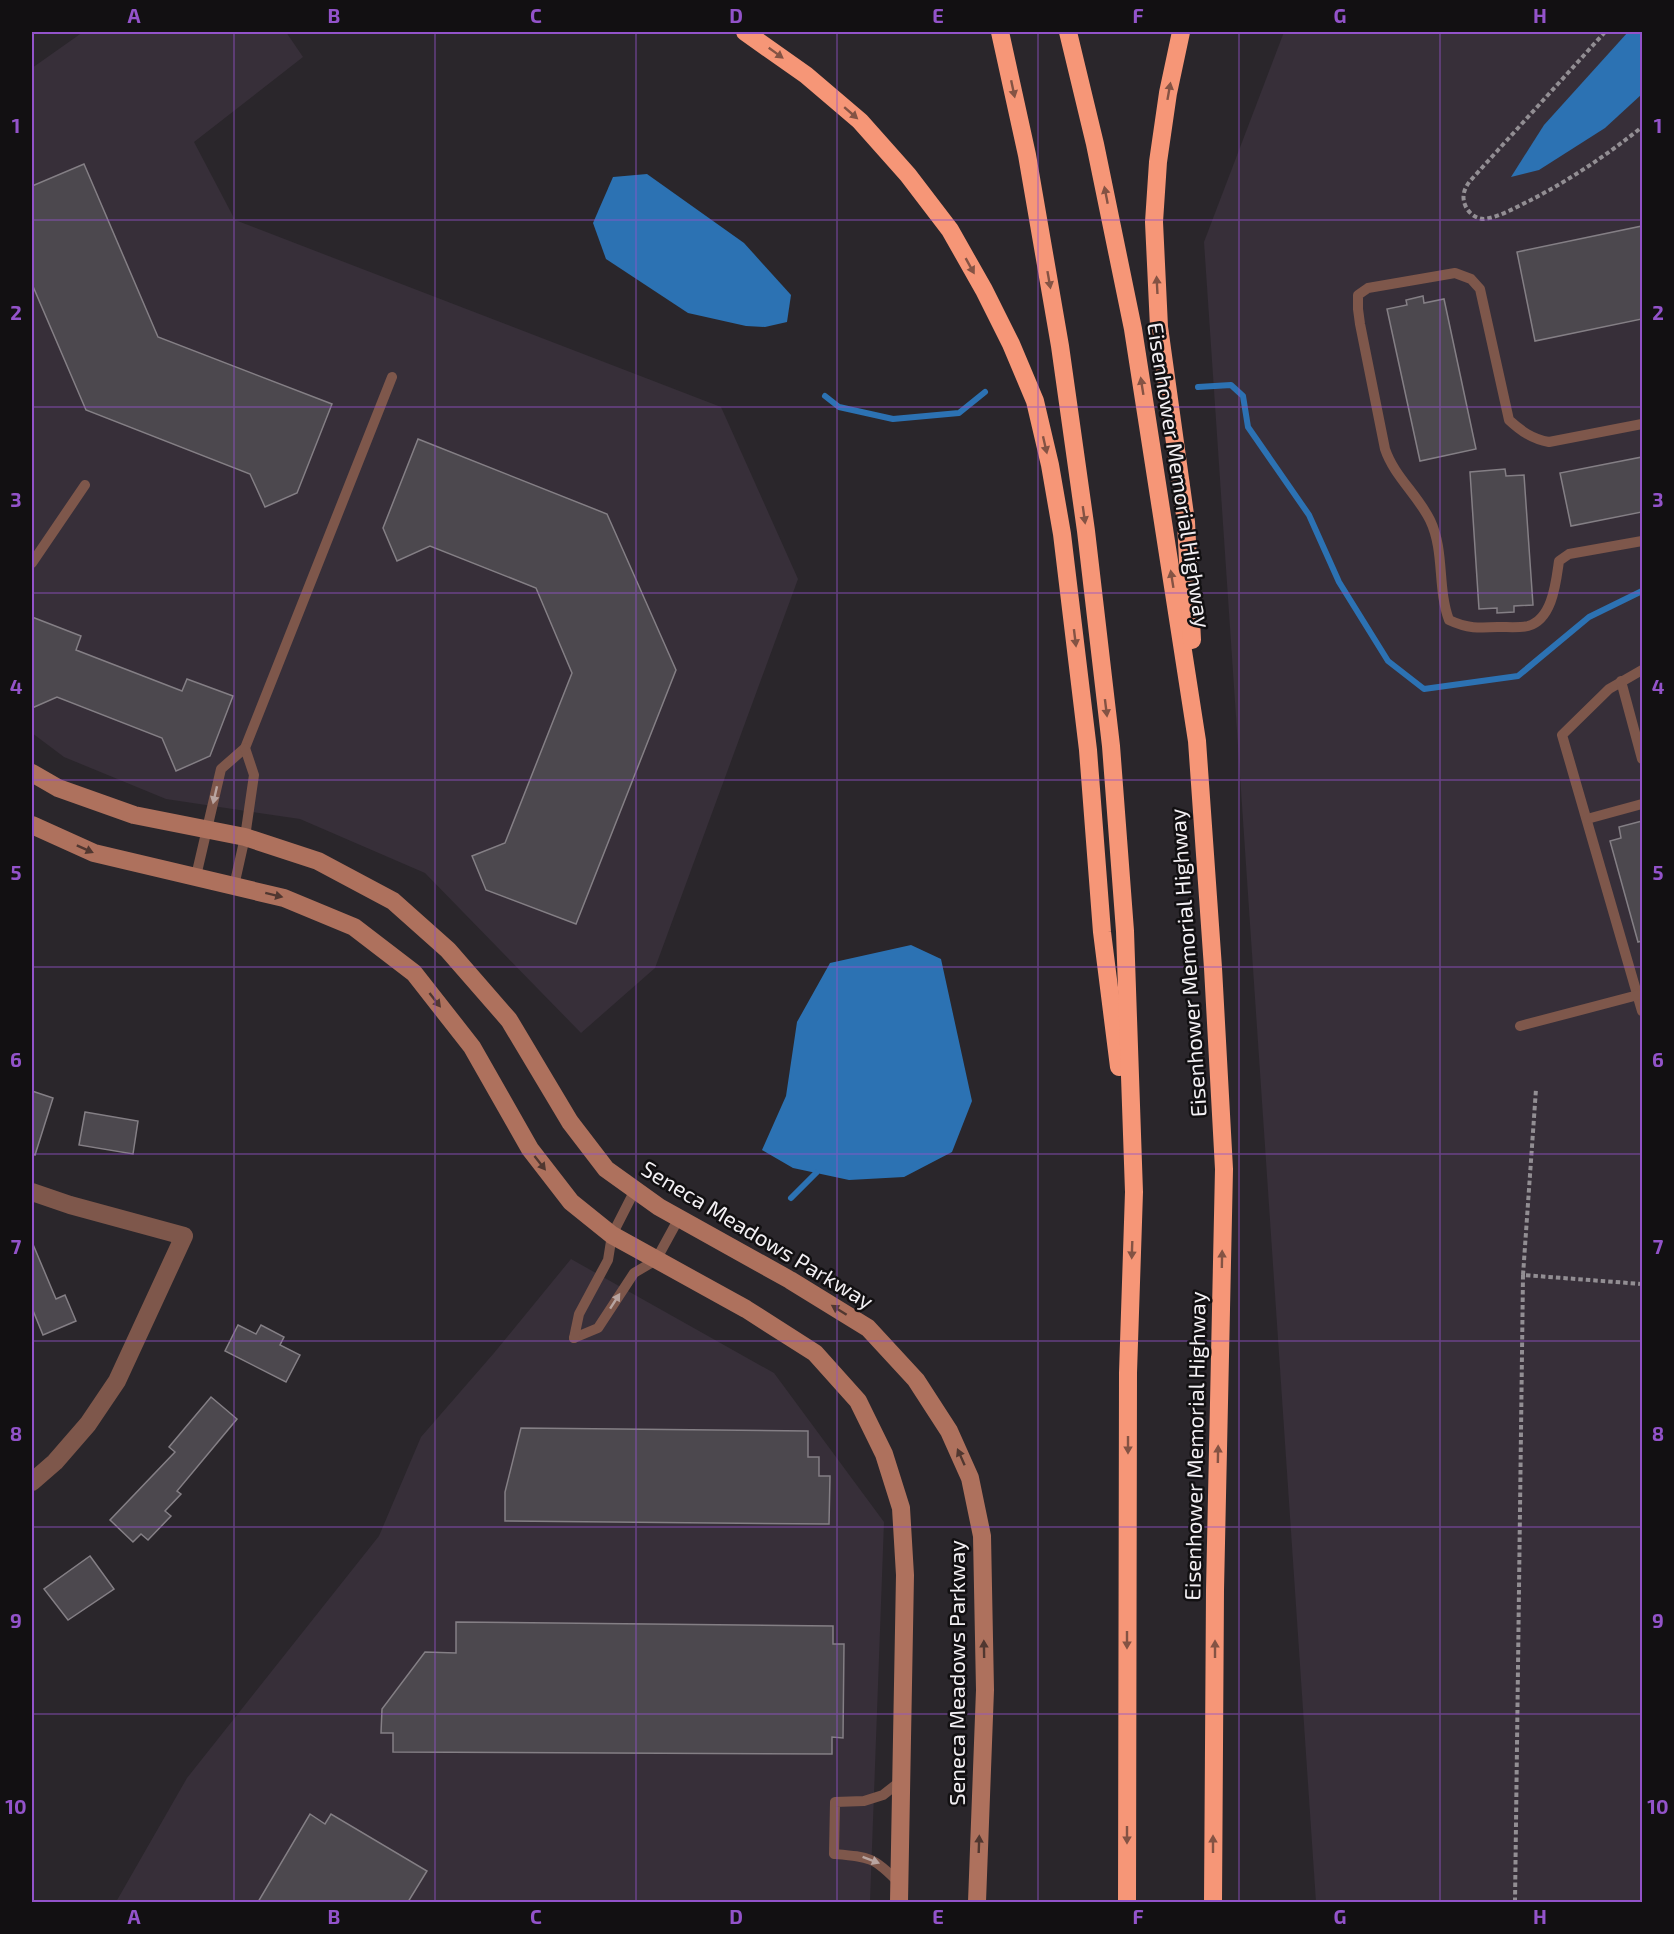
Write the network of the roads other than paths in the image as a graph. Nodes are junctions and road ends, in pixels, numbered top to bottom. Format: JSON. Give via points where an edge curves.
{"nodes":[{"id":1,"x":745,"y":32,"type":"edge"},
{"id":2,"x":1000,"y":32,"type":"edge"},
{"id":3,"x":1068,"y":32,"type":"edge"},
{"id":4,"x":1181,"y":32,"type":"edge"},
{"id":5,"x":392,"y":376,"type":"dead end"},
{"id":6,"x":1642,"y":424,"type":"edge"},
{"id":7,"x":85,"y":484,"type":"dead end"},
{"id":8,"x":1642,"y":541,"type":"edge"},
{"id":9,"x":32,"y":563,"type":"edge"},
{"id":10,"x":1642,"y":670,"type":"edge"},
{"id":11,"x":1621,"y":681,"type":"junction"},
{"id":12,"x":1197,"y":741,"type":"junction"},
{"id":13,"x":245,"y":747,"type":"junction"},
{"id":14,"x":1642,"y":759,"type":"edge"},
{"id":15,"x":32,"y":773,"type":"edge"},
{"id":16,"x":1642,"y":804,"type":"edge"},
{"id":17,"x":1587,"y":819,"type":"junction"},
{"id":18,"x":32,"y":825,"type":"edge"},
{"id":19,"x":207,"y":830,"type":"junction"},
{"id":20,"x":245,"y":837,"type":"junction"},
{"id":21,"x":196,"y":876,"type":"junction"},
{"id":22,"x":234,"y":886,"type":"junction"},
{"id":23,"x":1638,"y":995,"type":"junction"},
{"id":24,"x":1642,"y":1011,"type":"edge"},
{"id":25,"x":1520,"y":1026,"type":"dead end"},
{"id":26,"x":635,"y":1190,"type":"junction"},
{"id":27,"x":32,"y":1192,"type":"edge"},
{"id":28,"x":1134,"y":1192,"type":"junction"},
{"id":29,"x":679,"y":1218,"type":"junction"},
{"id":30,"x":612,"y":1235,"type":"junction"},
{"id":31,"x":656,"y":1260,"type":"junction"},
{"id":32,"x":32,"y":1482,"type":"edge"},
{"id":33,"x":902,"y":1779,"type":"junction"},
{"id":34,"x":900,"y":1883,"type":"junction"},
{"id":35,"x":899,"y":1902,"type":"edge"},
{"id":36,"x":977,"y":1902,"type":"edge"},
{"id":37,"x":1127,"y":1902,"type":"edge"},
{"id":38,"x":1213,"y":1902,"type":"edge"}],
"edges":[{"from":1,"to":28,"type":"highway","one_way":true,"via":[[806,75],[860,121],[908,175],[950,230],[1011,344],[1035,401],[1065,556],[1088,750],[1102,932]]},
{"from":2,"to":28,"type":"highway","one_way":true,"via":[[1027,154],[1060,346],[1089,554],[1111,747],[1125,931]]},
{"from":12,"to":3,"type":"highway","name":"Eisenhower Memorial Highway","one_way":true,"via":[[1133,329]]},
{"from":12,"to":4,"type":"highway","one_way":true,"via":[[1186,522],[1159,327],[1154,222],[1158,162]]},
{"from":5,"to":13,"type":"lane"},
{"from":6,"to":8,"type":"lane","via":[[1549,442],[1523,432],[1509,420],[1480,289],[1471,279],[1455,273],[1435,275],[1368,288],[1358,295],[1384,449],[1390,464],[1430,520],[1440,559],[1443,606],[1449,620],[1474,628],[1529,626],[1552,601],[1559,561],[1569,555]]},
{"from":7,"to":9,"type":"lane"},
{"from":10,"to":11,"type":"lane"},
{"from":11,"to":14,"type":"lane"},
{"from":11,"to":17,"type":"lane","via":[[1562,735]]},
{"from":38,"to":12,"type":"highway","name":"Eisenhower Memorial Highway","one_way":true,"via":[[1224,1169]]},
{"from":13,"to":19,"type":"lane","one_way":true,"via":[[221,769]]},
{"from":13,"to":20,"type":"lane","via":[[254,775]]},
{"from":15,"to":19,"type":"street","name":"Seneca Meadows Parkway","via":[[57,788],[134,815]]},
{"from":16,"to":17,"type":"lane"},
{"from":17,"to":23,"type":"lane"},
{"from":18,"to":21,"type":"street","one_way":true,"via":[[94,853]]},
{"from":19,"to":20,"type":"street","name":"Seneca Meadows Parkway"},
{"from":19,"to":21,"type":"lane"},
{"from":20,"to":22,"type":"lane"},
{"from":20,"to":26,"type":"street","name":"Seneca Meadows Parkway","via":[[318,861],[393,901],[448,950],[509,1020],[570,1122],[606,1169]]},
{"from":21,"to":22,"type":"street"},
{"from":22,"to":30,"type":"street","one_way":true,"via":[[284,898],[354,927],[414,974],[472,1047],[530,1149],[571,1202]]},
{"from":23,"to":24,"type":"lane"},
{"from":23,"to":25,"type":"lane"},
{"from":26,"to":29,"type":"street","name":"Seneca Meadows Parkway"},
{"from":26,"to":30,"type":"lane"},
{"from":27,"to":32,"type":"street","via":[[184,1236],[117,1381],[88,1424]]},
{"from":28,"to":37,"type":"highway","one_way":true,"via":[[1128,1373]]},
{"from":29,"to":31,"type":"lane"},
{"from":36,"to":29,"type":"street","name":"Seneca Meadows Parkway","one_way":true,"via":[[985,1690],[982,1536],[970,1478],[949,1431],[916,1380],[868,1328]]},
{"from":30,"to":31,"type":"street"},
{"from":30,"to":31,"type":"lane","one_way":true,"via":[[608,1260],[579,1314],[574,1338],[598,1328],[634,1273]]},
{"from":31,"to":33,"type":"street","via":[[746,1309],[815,1353],[858,1401],[884,1454],[901,1508]]},
{"from":33,"to":34,"type":"street"},
{"from":33,"to":34,"type":"lane","one_way":true,"via":[[883,1795],[864,1801],[835,1802],[834,1854],[863,1857],[880,1864]]},
{"from":34,"to":35,"type":"street"}]}
